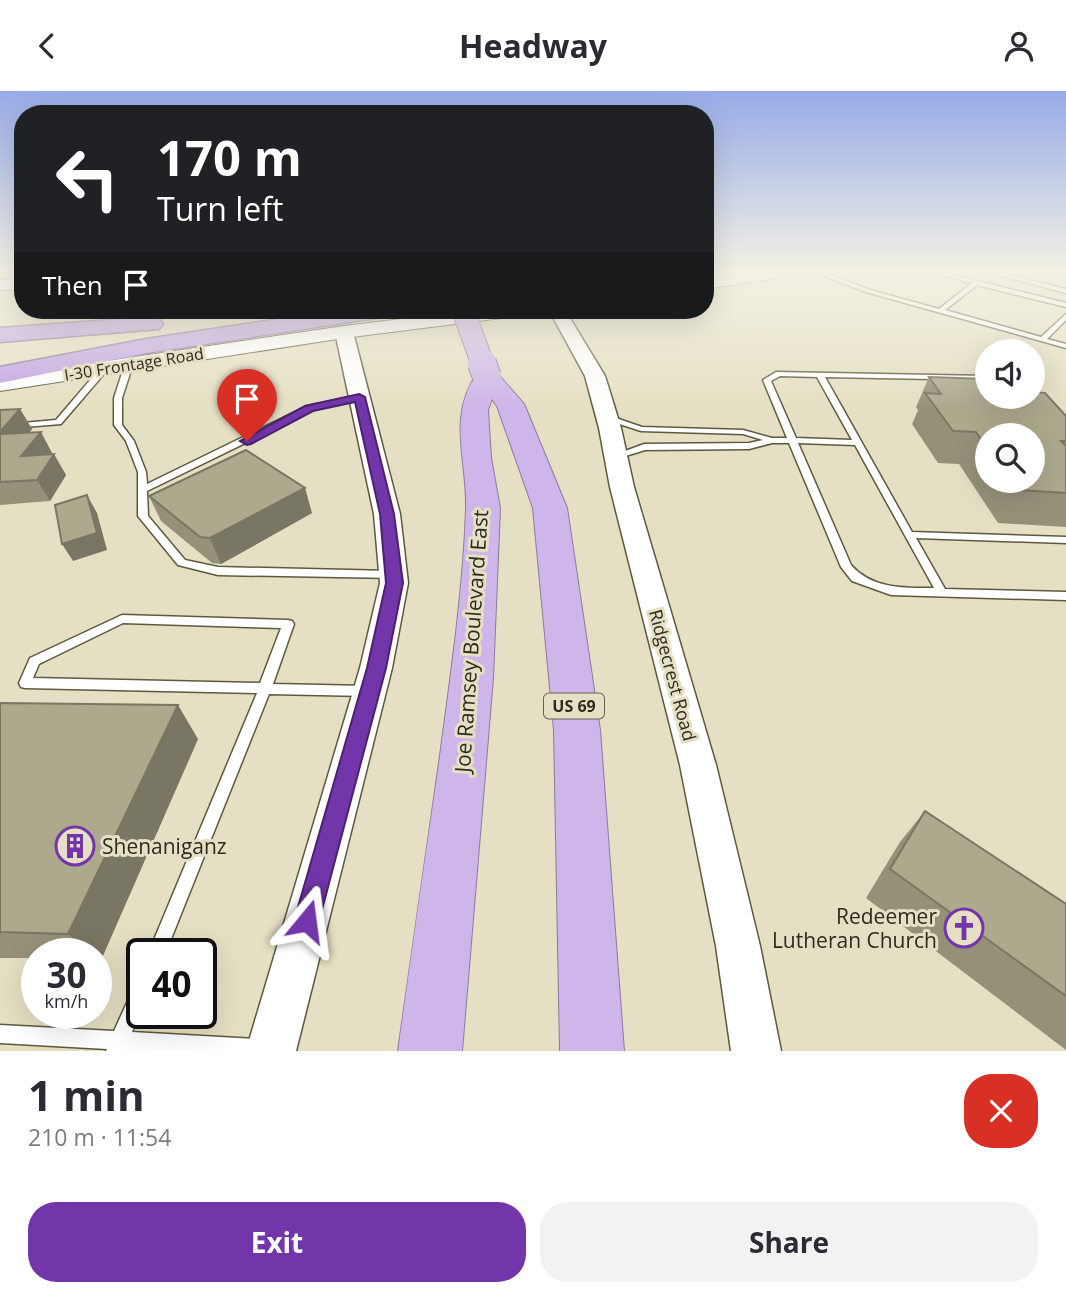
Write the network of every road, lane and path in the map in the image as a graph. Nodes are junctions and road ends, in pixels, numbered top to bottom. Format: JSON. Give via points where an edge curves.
{"nodes":[{"id":1,"x":964,"y":318,"type":"edge"},
{"id":2,"x":1064,"y":318,"type":"edge"},
{"id":3,"x":196,"y":319,"type":"edge"},
{"id":4,"x":324,"y":319,"type":"edge"},
{"id":5,"x":447,"y":319,"type":"edge"},
{"id":6,"x":466,"y":319,"type":"edge"},
{"id":7,"x":562,"y":319,"type":"edge"},
{"id":8,"x":344,"y":332,"type":"junction"},
{"id":9,"x":0,"y":335,"type":"edge"},
{"id":10,"x":1038,"y":339,"type":"edge"},
{"id":11,"x":1043,"y":339,"type":"edge"},
{"id":12,"x":1045,"y":341,"type":"edge"},
{"id":13,"x":1066,"y":347,"type":"edge"},
{"id":14,"x":129,"y":365,"type":"junction"},
{"id":15,"x":105,"y":368,"type":"junction"},
{"id":16,"x":820,"y":375,"type":"junction"},
{"id":17,"x":487,"y":377,"type":"junction"},
{"id":18,"x":975,"y":378,"type":"edge"},
{"id":19,"x":4,"y":381,"type":"edge"},
{"id":20,"x":359,"y":397,"type":"junction"},
{"id":21,"x":607,"y":417,"type":"junction"},
{"id":22,"x":0,"y":427,"type":"edge"},
{"id":23,"x":772,"y":440,"type":"junction"},
{"id":24,"x":793,"y":441,"type":"junction"},
{"id":25,"x":858,"y":443,"type":"junction"},
{"id":26,"x":616,"y":457,"type":"junction"},
{"id":27,"x":142,"y":490,"type":"junction"},
{"id":28,"x":909,"y":535,"type":"junction"},
{"id":29,"x":1066,"y":540,"type":"edge"},
{"id":30,"x":394,"y":575,"type":"junction"},
{"id":31,"x":942,"y":592,"type":"junction"},
{"id":32,"x":1066,"y":596,"type":"edge"},
{"id":33,"x":265,"y":688,"type":"junction"},
{"id":34,"x":370,"y":691,"type":"junction"},
{"id":35,"x":163,"y":938,"type":"edge"},
{"id":36,"x":126,"y":1027,"type":"edge"},
{"id":37,"x":0,"y":1034,"type":"edge"},
{"id":38,"x":118,"y":1046,"type":"edge"},
{"id":39,"x":271,"y":1050,"type":"edge"},
{"id":40,"x":430,"y":1051,"type":"edge"},
{"id":41,"x":592,"y":1051,"type":"edge"},
{"id":42,"x":756,"y":1051,"type":"edge"}],
"edges":[{"from":1,"to":10,"type":"lane"},
{"from":2,"to":11,"type":"lane"},
{"from":3,"to":9,"type":"highway"},
{"from":4,"to":19,"type":"highway","via":[[146,346]]},
{"from":5,"to":8,"type":"main road","name":"I-30 Frontage Road"},
{"from":6,"to":17,"type":"highway","number":"US 69","bridge":true},
{"from":7,"to":21,"type":"street","name":"Ridgecrest Road","via":[[595,376]]},
{"from":8,"to":14,"type":"main road","name":"I-30 Frontage Road"},
{"from":8,"to":20,"type":"street"},
{"from":12,"to":13,"type":"lane"},
{"from":14,"to":15,"type":"main road","name":"I-30 Frontage Road"},
{"from":14,"to":27,"type":"lane","via":[[118,398],[118,425],[142,472]]},
{"from":15,"to":19,"type":"main road","name":"I-30 Frontage Road"},
{"from":15,"to":22,"type":"lane","via":[[58,422]]},
{"from":16,"to":18,"type":"lane"},
{"from":16,"to":24,"type":"lane","via":[[779,374],[767,380]]},
{"from":16,"to":25,"type":"lane"},
{"from":17,"to":40,"type":"highway","name":"Joe Ramsey Boulevard East","via":[[474,410],[483,508],[472,678]]},
{"from":17,"to":41,"type":"highway","number":"US 69","via":[[510,404],[550,508],[577,730]]},
{"from":20,"to":27,"type":"lane","via":[[310,408]]},
{"from":20,"to":30,"type":"street","via":[[387,514]]},
{"from":21,"to":23,"type":"lane","via":[[641,429],[743,432]]},
{"from":21,"to":26,"type":"street","name":"Ridgecrest Road"},
{"from":23,"to":24,"type":"lane"},
{"from":23,"to":26,"type":"lane","via":[[749,446],[644,447]]},
{"from":24,"to":25,"type":"lane"},
{"from":24,"to":31,"type":"lane","via":[[846,566],[856,578],[891,591]]},
{"from":25,"to":28,"type":"lane"},
{"from":26,"to":42,"type":"street","name":"Ridgecrest Road","via":[[698,765]]},
{"from":27,"to":30,"type":"lane","via":[[143,516],[182,563],[218,571]]},
{"from":28,"to":29,"type":"lane"},
{"from":28,"to":31,"type":"lane"},
{"from":30,"to":34,"type":"street"},
{"from":31,"to":32,"type":"lane"},
{"from":33,"to":33,"type":"lane","via":[[238,688],[25,683],[34,661],[122,619],[288,624]]},
{"from":33,"to":34,"type":"lane"},
{"from":33,"to":35,"type":"lane"},
{"from":34,"to":39,"type":"street"},
{"from":36,"to":38,"type":"lane"},
{"from":37,"to":38,"type":"lane"},
{"from":38,"to":39,"type":"lane"}]}
